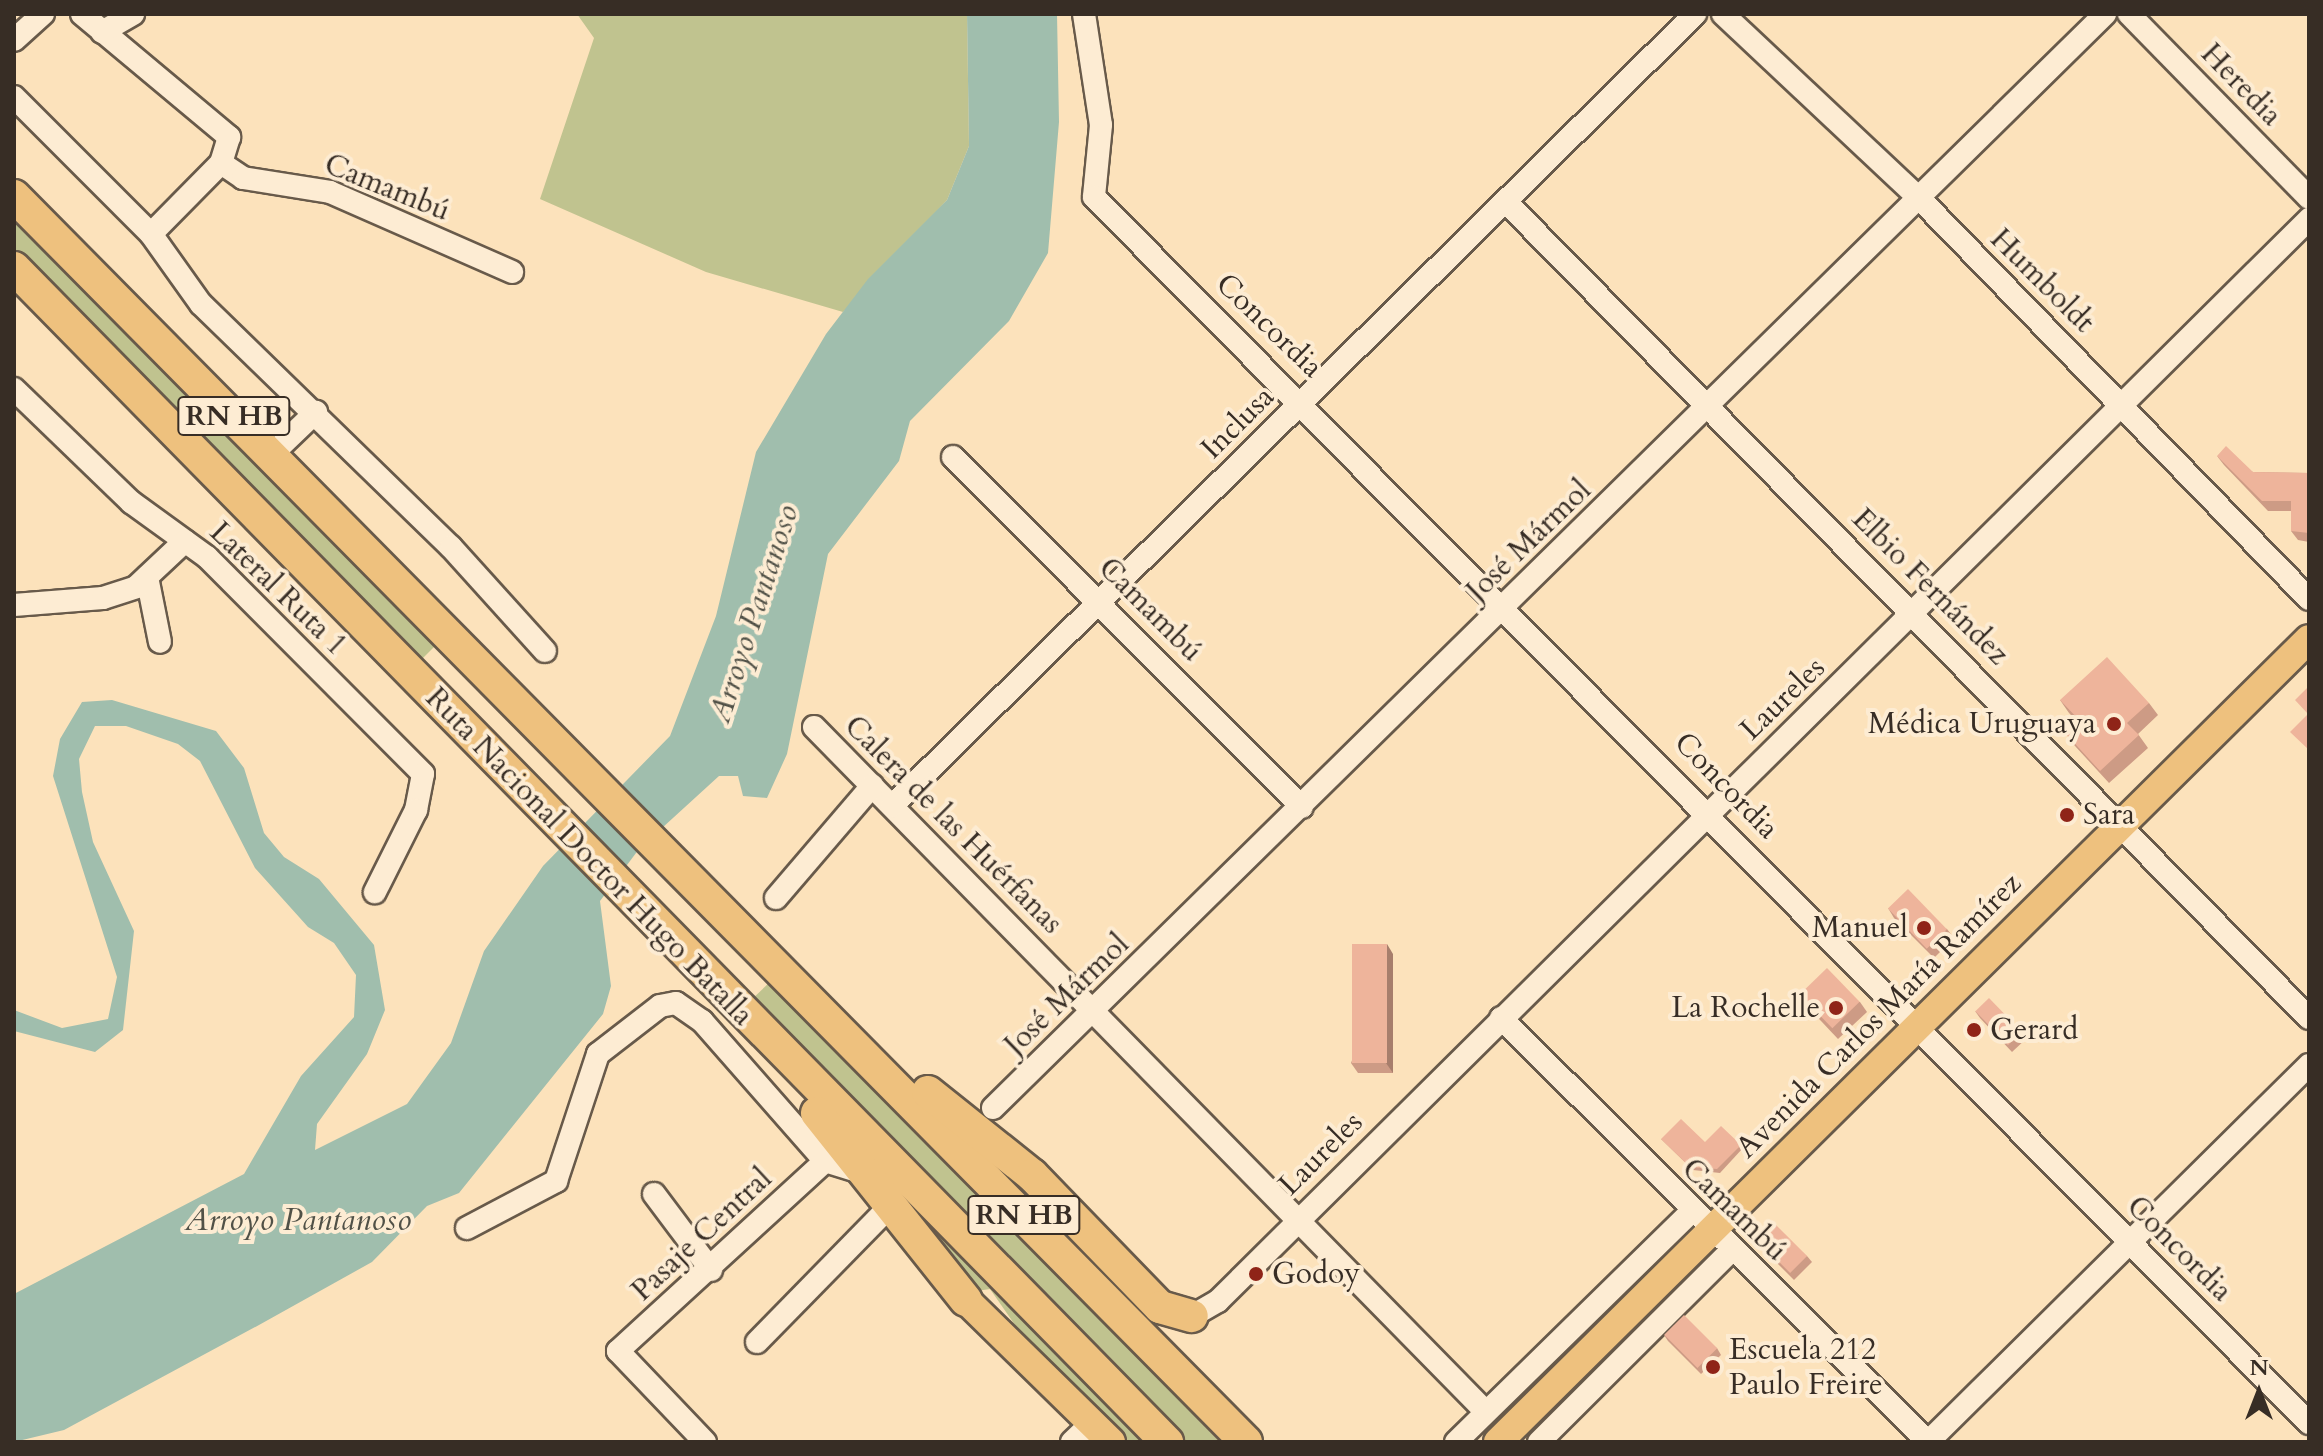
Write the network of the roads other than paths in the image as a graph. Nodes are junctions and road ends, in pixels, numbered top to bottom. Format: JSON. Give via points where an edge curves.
{"nodes":[{"id":1,"x":43,"y":14,"type":"edge"},
{"id":2,"x":82,"y":14,"type":"edge"},
{"id":3,"x":133,"y":14,"type":"edge"},
{"id":4,"x":1084,"y":14,"type":"edge"},
{"id":5,"x":1695,"y":14,"type":"edge"},
{"id":6,"x":1723,"y":14,"type":"edge"},
{"id":7,"x":2105,"y":14,"type":"edge"},
{"id":8,"x":2129,"y":14,"type":"edge"},
{"id":9,"x":102,"y":32,"type":"junction"},
{"id":10,"x":14,"y":40,"type":"edge"},
{"id":11,"x":14,"y":97,"type":"edge"},
{"id":12,"x":221,"y":163,"type":"junction"},
{"id":13,"x":14,"y":196,"type":"edge"},
{"id":14,"x":1919,"y":198,"type":"junction"},
{"id":15,"x":2309,"y":198,"type":"edge"},
{"id":16,"x":1505,"y":201,"type":"junction"},
{"id":17,"x":2309,"y":219,"type":"edge"},
{"id":18,"x":151,"y":234,"type":"junction"},
{"id":19,"x":14,"y":268,"type":"edge"},
{"id":20,"x":512,"y":272,"type":"dead end"},
{"id":21,"x":14,"y":389,"type":"edge"},
{"id":22,"x":1303,"y":400,"type":"junction"},
{"id":23,"x":2123,"y":405,"type":"junction"},
{"id":24,"x":1711,"y":408,"type":"junction"},
{"id":25,"x":316,"y":412,"type":"junction"},
{"id":26,"x":272,"y":454,"type":"junction"},
{"id":27,"x":953,"y":457,"type":"dead end"},
{"id":28,"x":185,"y":541,"type":"junction"},
{"id":29,"x":147,"y":577,"type":"junction"},
{"id":30,"x":2309,"y":599,"type":"edge"},
{"id":31,"x":1100,"y":601,"type":"junction"},
{"id":32,"x":1505,"y":604,"type":"junction"},
{"id":33,"x":14,"y":605,"type":"edge"},
{"id":34,"x":1914,"y":612,"type":"junction"},
{"id":35,"x":2309,"y":639,"type":"edge"},
{"id":36,"x":160,"y":642,"type":"dead end"},
{"id":37,"x":545,"y":651,"type":"dead end"},
{"id":38,"x":814,"y":727,"type":"dead end"},
{"id":39,"x":872,"y":786,"type":"junction"},
{"id":40,"x":892,"y":806,"type":"junction"},
{"id":41,"x":1302,"y":807,"type":"junction"},
{"id":42,"x":1710,"y":812,"type":"junction"},
{"id":43,"x":2119,"y":823,"type":"junction"},
{"id":44,"x":375,"y":892,"type":"dead end"},
{"id":45,"x":776,"y":898,"type":"dead end"},
{"id":46,"x":792,"y":976,"type":"junction"},
{"id":47,"x":1095,"y":1012,"type":"junction"},
{"id":48,"x":1501,"y":1018,"type":"junction"},
{"id":49,"x":2309,"y":1018,"type":"edge"},
{"id":50,"x":1915,"y":1027,"type":"junction"},
{"id":51,"x":763,"y":1035,"type":"junction"},
{"id":52,"x":2309,"y":1065,"type":"edge"},
{"id":53,"x":993,"y":1108,"type":"dead end"},
{"id":54,"x":825,"y":1161,"type":"junction"},
{"id":55,"x":861,"y":1172,"type":"junction"},
{"id":56,"x":654,"y":1194,"type":"dead end"},
{"id":57,"x":888,"y":1208,"type":"junction"},
{"id":58,"x":1298,"y":1218,"type":"junction"},
{"id":59,"x":467,"y":1228,"type":"dead end"},
{"id":60,"x":1712,"y":1231,"type":"junction"},
{"id":61,"x":2130,"y":1242,"type":"junction"},
{"id":62,"x":711,"y":1270,"type":"junction"},
{"id":63,"x":966,"y":1300,"type":"joint"},
{"id":64,"x":1192,"y":1316,"type":"joint"},
{"id":65,"x":757,"y":1342,"type":"dead end"},
{"id":66,"x":1485,"y":1411,"type":"junction"},
{"id":67,"x":2309,"y":1423,"type":"edge"},
{"id":68,"x":1092,"y":1436,"type":"edge"},
{"id":69,"x":705,"y":1442,"type":"edge"},
{"id":70,"x":1167,"y":1442,"type":"edge"},
{"id":71,"x":1246,"y":1442,"type":"edge"},
{"id":72,"x":1456,"y":1442,"type":"edge"},
{"id":73,"x":1498,"y":1442,"type":"edge"},
{"id":74,"x":1539,"y":1442,"type":"edge"},
{"id":75,"x":1928,"y":1442,"type":"edge"}],
"edges":[{"from":1,"to":10,"type":"street"},
{"from":2,"to":9,"type":"street"},
{"from":3,"to":9,"type":"street"},
{"from":4,"to":22,"type":"street","name":"Concordia","via":[[1101,125],[1094,197]]},
{"from":5,"to":16,"type":"street","name":"Inclusa"},
{"from":6,"to":14,"type":"street","name":"Humboldt"},
{"from":7,"to":14,"type":"street","name":"José Mármol"},
{"from":8,"to":15,"type":"street","name":"Heredia"},
{"from":9,"to":12,"type":"street","via":[[229,137]]},
{"from":11,"to":18,"type":"street"},
{"from":12,"to":18,"type":"street"},
{"from":12,"to":20,"type":"street","name":"Camambú","via":[[243,178],[330,192]]},
{"from":13,"to":26,"type":"highway","name":"Ruta Nacional Doctor Hugo Batalla","number":"RN HB"},
{"from":14,"to":23,"type":"street","name":"Humboldt"},
{"from":14,"to":24,"type":"street","name":"José Mármol"},
{"from":16,"to":22,"type":"street","name":"Inclusa"},
{"from":16,"to":24,"type":"street","name":"Elbio Fernández"},
{"from":17,"to":23,"type":"street","name":"Laureles"},
{"from":18,"to":25,"type":"street","via":[[201,304]]},
{"from":19,"to":51,"type":"highway","name":"Ruta Nacional Doctor Hugo Batalla","number":"RN HB"},
{"from":21,"to":28,"type":"street","name":"Lateral Ruta 1","via":[[131,502]]},
{"from":22,"to":31,"type":"street","name":"Inclusa"},
{"from":22,"to":32,"type":"street","name":"Concordia"},
{"from":23,"to":30,"type":"street","name":"Humboldt"},
{"from":23,"to":34,"type":"street","name":"Laureles"},
{"from":24,"to":32,"type":"street","name":"José Mármol"},
{"from":24,"to":34,"type":"street","name":"Elbio Fernández"},
{"from":25,"to":26,"type":"street"},
{"from":25,"to":37,"type":"street"},
{"from":26,"to":46,"type":"highway","name":"Ruta Nacional Doctor Hugo Batalla","number":"RN HB"},
{"from":27,"to":31,"type":"street","name":"Camambú"},
{"from":28,"to":29,"type":"street"},
{"from":28,"to":44,"type":"street","name":"Lateral Ruta 1","via":[[423,774],[416,810]]},
{"from":29,"to":33,"type":"street","via":[[103,598]]},
{"from":29,"to":36,"type":"street"},
{"from":31,"to":40,"type":"street","name":"Inclusa"},
{"from":31,"to":41,"type":"street","name":"Camambú"},
{"from":32,"to":41,"type":"street","name":"José Mármol"},
{"from":32,"to":42,"type":"street","name":"Concordia"},
{"from":34,"to":42,"type":"street","name":"Laureles"},
{"from":34,"to":43,"type":"street","name":"Elbio Fernández"},
{"from":35,"to":43,"type":"main road","name":"Avenida Carlos María Ramírez"},
{"from":38,"to":39,"type":"street","name":"Calera de las Huérfanas"},
{"from":39,"to":40,"type":"street","name":"Calera de las Huérfanas"},
{"from":39,"to":45,"type":"street"},
{"from":40,"to":47,"type":"street","name":"Calera de las Huérfanas"},
{"from":41,"to":47,"type":"street","name":"José Mármol"},
{"from":42,"to":48,"type":"street","name":"Laureles"},
{"from":42,"to":50,"type":"street","name":"Concordia"},
{"from":43,"to":49,"type":"street","name":"Elbio Fernández"},
{"from":43,"to":50,"type":"main road","name":"Avenida Carlos María Ramírez"},
{"from":46,"to":64,"type":"highway","via":[[1032,1175],[1160,1307]]},
{"from":46,"to":71,"type":"highway","name":"Ruta Nacional Doctor Hugo Batalla","number":"RN HB"},
{"from":47,"to":53,"type":"street","name":"José Mármol"},
{"from":47,"to":58,"type":"street","name":"Calera de las Huérfanas"},
{"from":48,"to":58,"type":"street","name":"Laureles"},
{"from":48,"to":60,"type":"street","name":"Camambú"},
{"from":50,"to":60,"type":"main road","name":"Avenida Carlos María Ramírez"},
{"from":50,"to":61,"type":"street","name":"Concordia"},
{"from":51,"to":55,"type":"highway"},
{"from":51,"to":70,"type":"highway","name":"Ruta Nacional Doctor Hugo Batalla","number":"RN HB"},
{"from":52,"to":61,"type":"street"},
{"from":54,"to":55,"type":"street"},
{"from":54,"to":59,"type":"street","via":[[702,1021],[676,1003],[660,1006],[598,1054],[556,1181]]},
{"from":54,"to":62,"type":"street","name":"Pasaje Central"},
{"from":55,"to":57,"type":"highway"},
{"from":56,"to":62,"type":"street"},
{"from":57,"to":63,"type":"highway"},
{"from":57,"to":65,"type":"street"},
{"from":58,"to":64,"type":"street","name":"Laureles","via":[[1218,1301]]},
{"from":58,"to":66,"type":"street","name":"Calera de las Huérfanas"},
{"from":60,"to":66,"type":"street","name":"Avenida Carlos María Ramírez"},
{"from":60,"to":73,"type":"main road","name":"Avenida Carlos María Ramírez"},
{"from":60,"to":74,"type":"street","name":"Avenida Carlos María Ramírez"},
{"from":60,"to":75,"type":"street","name":"Camambú"},
{"from":61,"to":67,"type":"street","name":"Concordia"},
{"from":61,"to":75,"type":"street"},
{"from":62,"to":69,"type":"street","name":"Pasaje Central","via":[[618,1351]]},
{"from":63,"to":68,"type":"main road"},
{"from":66,"to":72,"type":"street","name":"Avenida Carlos María Ramírez"}]}
